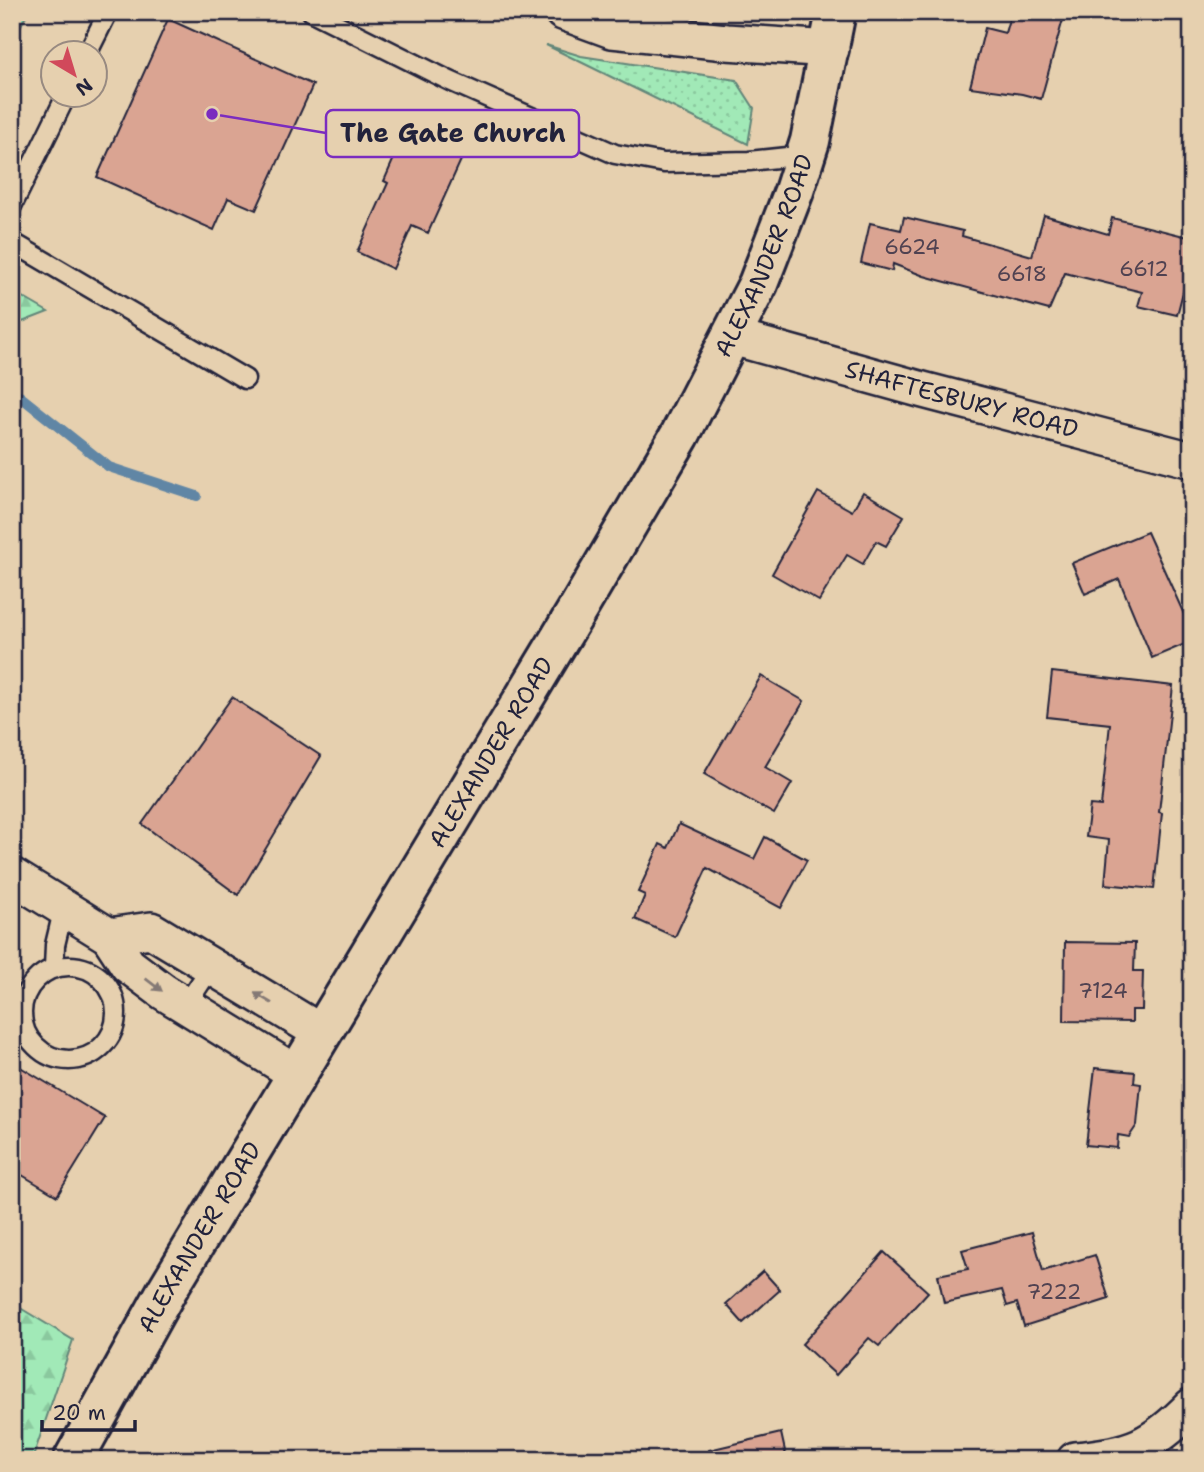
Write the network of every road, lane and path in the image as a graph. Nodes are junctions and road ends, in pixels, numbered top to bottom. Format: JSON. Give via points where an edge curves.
{"nodes":[{"id":1,"x":108,"y":12,"type":"edge"},
{"id":2,"x":312,"y":12,"type":"edge"},
{"id":3,"x":563,"y":12,"type":"edge"},
{"id":4,"x":834,"y":30,"type":"edge"},
{"id":5,"x":95,"y":38,"type":"edge"},
{"id":6,"x":60,"y":108,"type":"edge"},
{"id":7,"x":806,"y":155,"type":"junction"},
{"id":8,"x":12,"y":206,"type":"edge"},
{"id":9,"x":12,"y":242,"type":"edge"},
{"id":10,"x":732,"y":337,"type":"junction"},
{"id":11,"x":245,"y":379,"type":"dead end"},
{"id":12,"x":1192,"y":460,"type":"edge"},
{"id":13,"x":12,"y":876,"type":"edge"},
{"id":14,"x":64,"y":907,"type":"junction"},
{"id":15,"x":109,"y":936,"type":"junction"},
{"id":16,"x":211,"y":967,"type":"junction"},
{"id":17,"x":54,"y":968,"type":"junction"},
{"id":18,"x":186,"y":1005,"type":"junction"},
{"id":19,"x":23,"y":1017,"type":"junction"},
{"id":20,"x":322,"y":1032,"type":"junction"},
{"id":21,"x":12,"y":1034,"type":"edge"},
{"id":22,"x":297,"y":1074,"type":"junction"},
{"id":23,"x":1192,"y":1406,"type":"edge"},
{"id":24,"x":73,"y":1460,"type":"edge"},
{"id":25,"x":1075,"y":1460,"type":"edge"}],
"edges":[{"from":1,"to":5,"type":"lane"},
{"from":2,"to":7,"type":"lane","via":[[450,81],[615,154],[664,163]]},
{"from":3,"to":4,"type":"street","via":[[612,30],[726,41]]},
{"from":4,"to":7,"type":"street","name":"ALEXANDER ROAD"},
{"from":6,"to":8,"type":"lane"},
{"from":7,"to":10,"type":"street","name":"ALEXANDER ROAD"},
{"from":9,"to":11,"type":"lane"},
{"from":10,"to":12,"type":"street","name":"SHAFTESBURY ROAD"},
{"from":10,"to":20,"type":"street","name":"ALEXANDER ROAD","via":[[593,584]]},
{"from":13,"to":14,"type":"street"},
{"from":14,"to":15,"type":"street"},
{"from":14,"to":17,"type":"lane"},
{"from":15,"to":16,"type":"street","via":[[151,930]]},
{"from":15,"to":18,"type":"street","one_way":true,"via":[[128,965]]},
{"from":16,"to":18,"type":"lane"},
{"from":20,"to":16,"type":"street","one_way":true},
{"from":17,"to":19,"type":"lane","via":[[30,988]]},
{"from":17,"to":19,"type":"lane","via":[[84,968],[108,986],[116,1016],[109,1037],[93,1053],[63,1059],[35,1046]]},
{"from":18,"to":22,"type":"street"},
{"from":19,"to":21,"type":"lane"},
{"from":20,"to":22,"type":"street","name":"ALEXANDER ROAD"},
{"from":22,"to":24,"type":"street","name":"ALEXANDER ROAD","via":[[167,1290]]},
{"from":23,"to":25,"type":"street","via":[[1169,1429],[1141,1447],[1110,1457]]}]}
